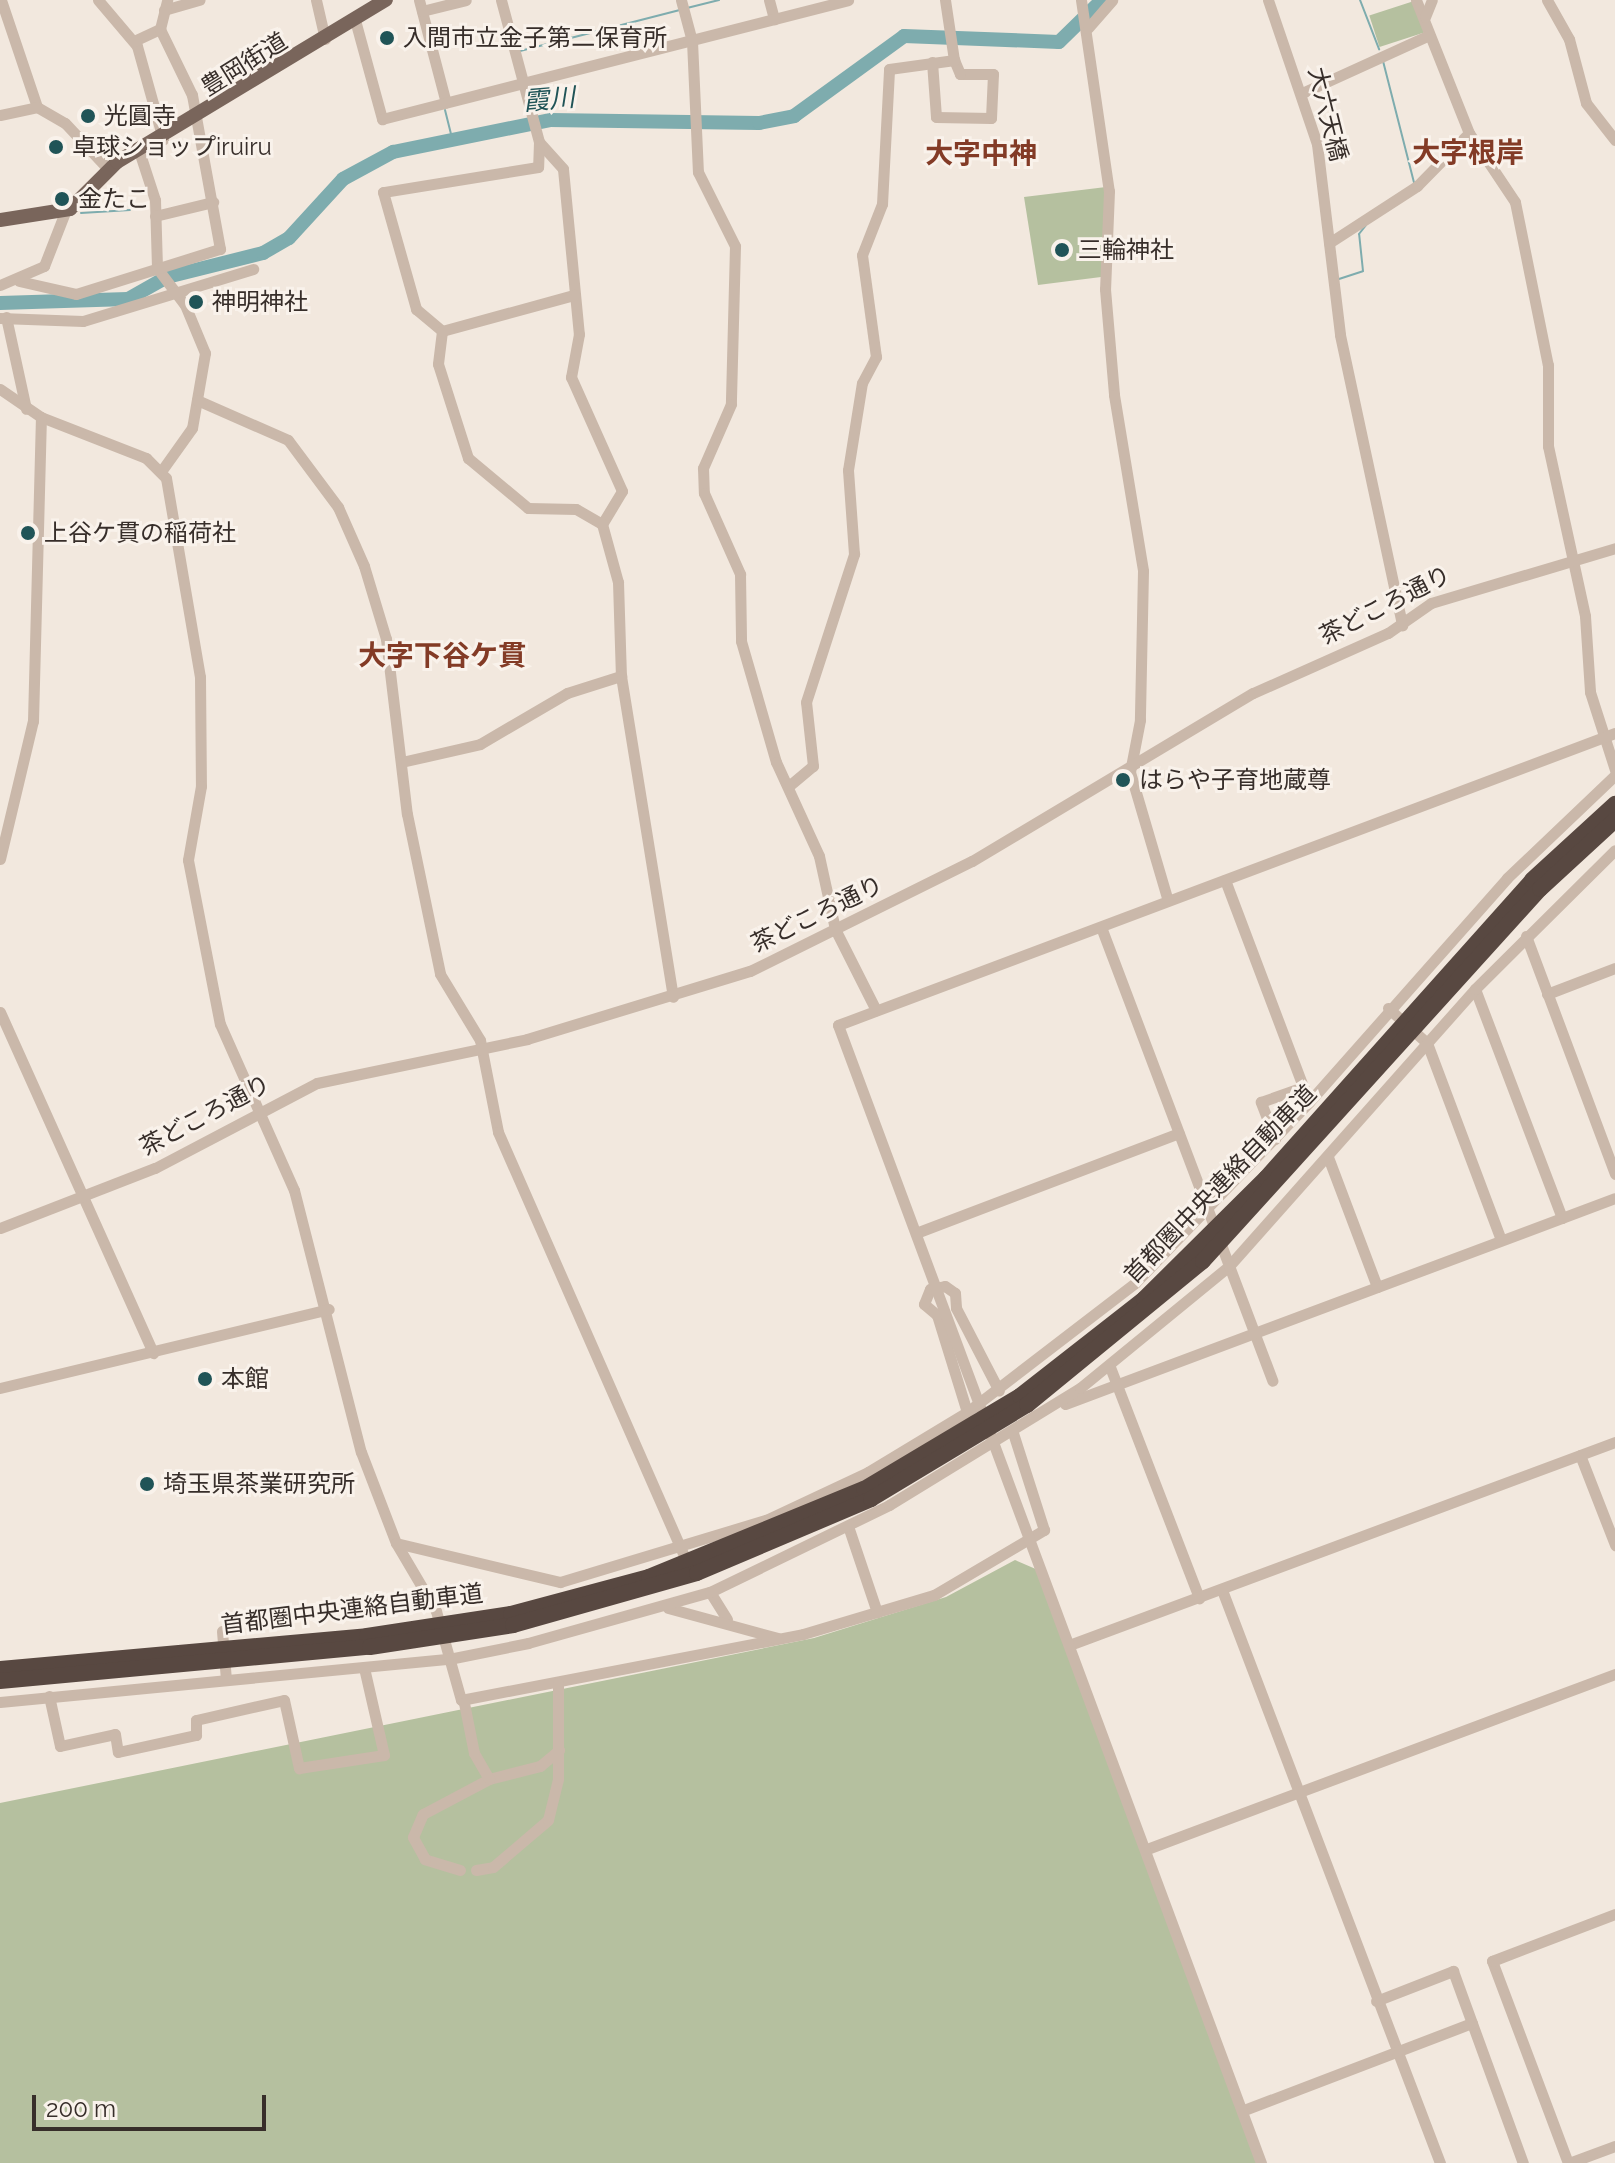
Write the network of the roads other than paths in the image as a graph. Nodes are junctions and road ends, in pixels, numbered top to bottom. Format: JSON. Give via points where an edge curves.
{"nodes":[{"id":1,"x":1,"y":0,"type":"edge"},
{"id":2,"x":98,"y":0,"type":"edge"},
{"id":3,"x":200,"y":0,"type":"edge"},
{"id":4,"x":386,"y":0,"type":"edge"},
{"id":5,"x":466,"y":0,"type":"edge"},
{"id":6,"x":501,"y":0,"type":"edge"},
{"id":7,"x":681,"y":0,"type":"edge"},
{"id":8,"x":769,"y":0,"type":"edge"},
{"id":9,"x":848,"y":0,"type":"edge"},
{"id":10,"x":945,"y":0,"type":"edge"},
{"id":11,"x":1081,"y":0,"type":"edge"},
{"id":12,"x":1112,"y":0,"type":"edge"},
{"id":13,"x":1268,"y":0,"type":"edge"},
{"id":14,"x":1416,"y":0,"type":"edge"},
{"id":15,"x":1432,"y":0,"type":"edge"},
{"id":16,"x":1547,"y":0,"type":"edge"},
{"id":17,"x":319,"y":1,"type":"edge"},
{"id":18,"x":166,"y":5,"type":"edge"},
{"id":19,"x":421,"y":5,"type":"edge"},
{"id":20,"x":1425,"y":17,"type":"junction"},
{"id":21,"x":774,"y":19,"type":"junction"},
{"id":22,"x":355,"y":20,"type":"junction"},
{"id":23,"x":160,"y":29,"type":"junction"},
{"id":24,"x":1089,"y":32,"type":"junction"},
{"id":25,"x":1429,"y":35,"type":"junction"},
{"id":26,"x":325,"y":39,"type":"junction"},
{"id":27,"x":134,"y":41,"type":"junction"},
{"id":28,"x":692,"y":41,"type":"junction"},
{"id":29,"x":954,"y":56,"type":"junction"},
{"id":30,"x":932,"y":62,"type":"junction"},
{"id":31,"x":523,"y":84,"type":"junction"},
{"id":32,"x":1302,"y":93,"type":"junction"},
{"id":33,"x":446,"y":103,"type":"junction"},
{"id":34,"x":37,"y":107,"type":"junction"},
{"id":35,"x":0,"y":115,"type":"edge"},
{"id":36,"x":197,"y":120,"type":"junction"},
{"id":37,"x":1469,"y":133,"type":"junction"},
{"id":38,"x":163,"y":139,"type":"junction"},
{"id":39,"x":538,"y":140,"type":"junction"},
{"id":40,"x":1615,"y":140,"type":"edge"},
{"id":41,"x":139,"y":151,"type":"junction"},
{"id":42,"x":108,"y":169,"type":"junction"},
{"id":43,"x":213,"y":202,"type":"junction"},
{"id":44,"x":65,"y":212,"type":"junction"},
{"id":45,"x":155,"y":216,"type":"junction"},
{"id":46,"x":0,"y":220,"type":"edge"},
{"id":47,"x":1329,"y":243,"type":"junction"},
{"id":48,"x":157,"y":267,"type":"junction"},
{"id":49,"x":253,"y":269,"type":"dead end"},
{"id":50,"x":19,"y":281,"type":"junction"},
{"id":51,"x":0,"y":285,"type":"edge"},
{"id":52,"x":170,"y":291,"type":"junction"},
{"id":53,"x":574,"y":295,"type":"junction"},
{"id":54,"x":3,"y":317,"type":"edge"},
{"id":55,"x":442,"y":331,"type":"junction"},
{"id":56,"x":0,"y":389,"type":"edge"},
{"id":57,"x":197,"y":400,"type":"junction"},
{"id":58,"x":26,"y":409,"type":"junction"},
{"id":59,"x":41,"y":417,"type":"junction"},
{"id":60,"x":162,"y":470,"type":"junction"},
{"id":61,"x":602,"y":524,"type":"junction"},
{"id":62,"x":1615,"y":548,"type":"edge"},
{"id":63,"x":1570,"y":560,"type":"junction"},
{"id":64,"x":1402,"y":625,"type":"junction"},
{"id":65,"x":621,"y":676,"type":"junction"},
{"id":66,"x":1615,"y":733,"type":"edge"},
{"id":67,"x":1602,"y":738,"type":"junction"},
{"id":68,"x":406,"y":761,"type":"junction"},
{"id":69,"x":1130,"y":772,"type":"junction"},
{"id":70,"x":1615,"y":772,"type":"edge"},
{"id":71,"x":790,"y":785,"type":"junction"},
{"id":72,"x":1615,"y":804,"type":"edge"},
{"id":73,"x":1615,"y":820,"type":"edge"},
{"id":74,"x":1615,"y":850,"type":"edge"},
{"id":75,"x":0,"y":859,"type":"edge"},
{"id":76,"x":1225,"y":880,"type":"junction"},
{"id":77,"x":1168,"y":901,"type":"junction"},
{"id":78,"x":1101,"y":927,"type":"junction"},
{"id":79,"x":835,"y":929,"type":"junction"},
{"id":80,"x":1526,"y":936,"type":"junction"},
{"id":81,"x":1615,"y":968,"type":"edge"},
{"id":82,"x":1475,"y":989,"type":"junction"},
{"id":83,"x":1547,"y":994,"type":"junction"},
{"id":84,"x":673,"y":997,"type":"junction"},
{"id":85,"x":1388,"y":1008,"type":"junction"},
{"id":86,"x":876,"y":1010,"type":"junction"},
{"id":87,"x":0,"y":1012,"type":"edge"},
{"id":88,"x":1427,"y":1043,"type":"junction"},
{"id":89,"x":482,"y":1047,"type":"junction"},
{"id":90,"x":1303,"y":1087,"type":"junction"},
{"id":91,"x":1309,"y":1102,"type":"junction"},
{"id":92,"x":259,"y":1114,"type":"junction"},
{"id":93,"x":1179,"y":1133,"type":"junction"},
{"id":94,"x":1275,"y":1139,"type":"junction"},
{"id":95,"x":1328,"y":1157,"type":"junction"},
{"id":96,"x":1615,"y":1174,"type":"edge"},
{"id":97,"x":85,"y":1197,"type":"junction"},
{"id":98,"x":1615,"y":1198,"type":"edge"},
{"id":99,"x":1210,"y":1211,"type":"junction"},
{"id":100,"x":1562,"y":1218,"type":"junction"},
{"id":101,"x":0,"y":1228,"type":"edge"},
{"id":102,"x":916,"y":1233,"type":"junction"},
{"id":103,"x":1501,"y":1240,"type":"junction"},
{"id":104,"x":1228,"y":1262,"type":"junction"},
{"id":105,"x":935,"y":1287,"type":"junction"},
{"id":106,"x":1377,"y":1287,"type":"junction"},
{"id":107,"x":329,"y":1309,"type":"junction"},
{"id":108,"x":1255,"y":1333,"type":"junction"},
{"id":109,"x":153,"y":1353,"type":"junction"},
{"id":110,"x":1110,"y":1367,"type":"junction"},
{"id":111,"x":1273,"y":1381,"type":"dead end"},
{"id":112,"x":1116,"y":1385,"type":"junction"},
{"id":113,"x":0,"y":1388,"type":"edge"},
{"id":114,"x":999,"y":1391,"type":"junction"},
{"id":115,"x":1047,"y":1411,"type":"junction"},
{"id":116,"x":967,"y":1412,"type":"junction"},
{"id":117,"x":1013,"y":1433,"type":"junction"},
{"id":118,"x":1615,"y":1442,"type":"edge"},
{"id":119,"x":1580,"y":1455,"type":"junction"},
{"id":120,"x":848,"y":1526,"type":"junction"},
{"id":121,"x":1035,"y":1540,"type":"junction"},
{"id":122,"x":396,"y":1543,"type":"junction"},
{"id":123,"x":1615,"y":1545,"type":"edge"},
{"id":124,"x":681,"y":1549,"type":"junction"},
{"id":125,"x":1222,"y":1590,"type":"junction"},
{"id":126,"x":701,"y":1591,"type":"junction"},
{"id":127,"x":1199,"y":1598,"type":"junction"},
{"id":128,"x":664,"y":1607,"type":"junction"},
{"id":129,"x":877,"y":1612,"type":"junction"},
{"id":130,"x":727,"y":1619,"type":"junction"},
{"id":131,"x":222,"y":1631,"type":"dead end"},
{"id":132,"x":779,"y":1638,"type":"junction"},
{"id":133,"x":1072,"y":1644,"type":"junction"},
{"id":134,"x":447,"y":1654,"type":"junction"},
{"id":135,"x":364,"y":1668,"type":"junction"},
{"id":136,"x":0,"y":1669,"type":"edge"},
{"id":137,"x":1615,"y":1674,"type":"edge"},
{"id":138,"x":226,"y":1678,"type":"junction"},
{"id":139,"x":0,"y":1681,"type":"edge"},
{"id":140,"x":558,"y":1683,"type":"junction"},
{"id":141,"x":49,"y":1696,"type":"junction"},
{"id":142,"x":0,"y":1702,"type":"edge"},
{"id":143,"x":464,"y":1703,"type":"junction"},
{"id":144,"x":559,"y":1750,"type":"junction"},
{"id":145,"x":540,"y":1766,"type":"junction"},
{"id":146,"x":489,"y":1779,"type":"junction"},
{"id":147,"x":558,"y":1779,"type":"junction"},
{"id":148,"x":1298,"y":1792,"type":"junction"},
{"id":149,"x":1147,"y":1849,"type":"junction"},
{"id":150,"x":460,"y":1870,"type":"dead end"},
{"id":151,"x":476,"y":1870,"type":"dead end"},
{"id":152,"x":1615,"y":1914,"type":"edge"},
{"id":153,"x":1376,"y":2001,"type":"junction"},
{"id":154,"x":1472,"y":2023,"type":"junction"},
{"id":155,"x":1397,"y":2052,"type":"junction"},
{"id":156,"x":1244,"y":2110,"type":"junction"},
{"id":157,"x":1615,"y":2146,"type":"edge"},
{"id":158,"x":1261,"y":2163,"type":"edge"},
{"id":159,"x":1440,"y":2163,"type":"edge"},
{"id":160,"x":1523,"y":2163,"type":"edge"},
{"id":161,"x":1568,"y":2163,"type":"edge"}],
"edges":[{"from":1,"to":34,"type":"street"},
{"from":2,"to":27,"type":"street"},
{"from":3,"to":18,"type":"street"},
{"from":4,"to":22,"type":"main road","name":"豊岡街道"},
{"from":5,"to":19,"type":"street"},
{"from":6,"to":31,"type":"street"},
{"from":7,"to":28,"type":"street"},
{"from":8,"to":21,"type":"street"},
{"from":9,"to":21,"type":"street"},
{"from":10,"to":29,"type":"street"},
{"from":11,"to":24,"type":"street"},
{"from":12,"to":24,"type":"street"},
{"from":13,"to":32,"type":"street","name":"大六天橋"},
{"from":14,"to":20,"type":"street"},
{"from":15,"to":20,"type":"street"},
{"from":16,"to":40,"type":"street","via":[[1569,39],[1586,103]]},
{"from":17,"to":26,"type":"street"},
{"from":18,"to":23,"type":"street"},
{"from":19,"to":33,"type":"street"},
{"from":20,"to":25,"type":"street"},
{"from":21,"to":28,"type":"street"},
{"from":22,"to":26,"type":"main road","name":"豊岡街道"},
{"from":22,"to":33,"type":"street","via":[[382,119]]},
{"from":23,"to":27,"type":"street"},
{"from":23,"to":36,"type":"street"},
{"from":24,"to":69,"type":"street","via":[[1109,191],[1106,317],[1143,571],[1140,720]]},
{"from":25,"to":32,"type":"street"},
{"from":25,"to":37,"type":"street"},
{"from":26,"to":36,"type":"main road","name":"豊岡街道"},
{"from":27,"to":38,"type":"street"},
{"from":28,"to":31,"type":"street"},
{"from":28,"to":71,"type":"street","via":[[694,135],[703,189],[735,246],[736,274],[727,345],[731,404],[703,468],[704,493],[740,574],[741,641],[776,762]]},
{"from":29,"to":30,"type":"street"},
{"from":29,"to":30,"type":"street","via":[[960,74],[993,74],[991,118],[936,117]]},
{"from":30,"to":71,"type":"street","via":[[889,69],[882,204],[862,255],[876,357],[862,383],[848,470],[854,554],[806,702],[813,766]]},
{"from":31,"to":33,"type":"street"},
{"from":31,"to":39,"type":"street"},
{"from":32,"to":47,"type":"street","name":"大六天橋","via":[[1317,144]]},
{"from":34,"to":35,"type":"street"},
{"from":34,"to":42,"type":"street","via":[[65,123]]},
{"from":36,"to":38,"type":"main road","name":"豊岡街道"},
{"from":36,"to":43,"type":"street"},
{"from":37,"to":47,"type":"street","via":[[1417,186]]},
{"from":37,"to":63,"type":"street","via":[[1519,215],[1548,365],[1548,446]]},
{"from":38,"to":41,"type":"main road","name":"豊岡街道"},
{"from":39,"to":53,"type":"street","via":[[563,169]]},
{"from":39,"to":55,"type":"street","via":[[538,167],[383,192],[416,309]]},
{"from":41,"to":42,"type":"main road","name":"豊岡街道"},
{"from":41,"to":45,"type":"street"},
{"from":42,"to":44,"type":"main road","name":"豊岡街道"},
{"from":43,"to":45,"type":"street"},
{"from":43,"to":48,"type":"street","via":[[220,249]]},
{"from":44,"to":46,"type":"main road"},
{"from":44,"to":50,"type":"street","via":[[49,259]]},
{"from":45,"to":48,"type":"street"},
{"from":47,"to":64,"type":"street","name":"大六天橋","via":[[1345,363]]},
{"from":48,"to":50,"type":"street","via":[[76,294]]},
{"from":48,"to":52,"type":"street"},
{"from":49,"to":52,"type":"street"},
{"from":50,"to":51,"type":"street"},
{"from":52,"to":54,"type":"street","via":[[83,321]]},
{"from":52,"to":57,"type":"street","via":[[185,305],[205,353]]},
{"from":53,"to":55,"type":"street"},
{"from":53,"to":61,"type":"street","via":[[579,334],[571,377],[622,491]]},
{"from":54,"to":58,"type":"street"},
{"from":55,"to":61,"type":"street","via":[[438,364],[479,471],[537,512],[576,509]]},
{"from":56,"to":58,"type":"street"},
{"from":57,"to":60,"type":"street","via":[[188,438]]},
{"from":57,"to":68,"type":"street","via":[[210,411],[275,430],[338,507],[377,600]]},
{"from":58,"to":59,"type":"street"},
{"from":59,"to":60,"type":"street"},
{"from":59,"to":75,"type":"street","via":[[33,721]]},
{"from":60,"to":92,"type":"street","via":[[200,677],[201,786],[189,868],[220,1024]]},
{"from":61,"to":65,"type":"street","via":[[620,596]]},
{"from":62,"to":63,"type":"street","name":"茶どころ通り"},
{"from":63,"to":64,"type":"street","name":"茶どころ通り","via":[[1452,593]]},
{"from":63,"to":67,"type":"street"},
{"from":64,"to":69,"type":"street","name":"茶どころ通り","via":[[1253,693]]},
{"from":65,"to":68,"type":"street","via":[[567,693],[480,744]]},
{"from":65,"to":84,"type":"street"},
{"from":66,"to":67,"type":"street"},
{"from":67,"to":70,"type":"street"},
{"from":67,"to":76,"type":"street"},
{"from":68,"to":89,"type":"street","via":[[407,814],[437,961]]},
{"from":69,"to":77,"type":"street"},
{"from":69,"to":79,"type":"street","name":"茶どころ通り"},
{"from":70,"to":85,"type":"street"},
{"from":71,"to":79,"type":"street","via":[[819,856]]},
{"from":72,"to":136,"type":"highway","name":"首都圏中央連絡自動車道","via":[[1532,880],[1266,1178],[1144,1299],[1020,1396],[864,1489],[649,1577],[511,1614],[367,1636]]},
{"from":73,"to":139,"type":"highway","name":"首都圏中央連絡自動車道","via":[[1540,889],[1276,1186],[1162,1299],[1027,1405],[871,1499],[697,1573],[513,1625],[370,1647]]},
{"from":74,"to":80,"type":"street"},
{"from":76,"to":77,"type":"street"},
{"from":76,"to":90,"type":"street"},
{"from":77,"to":78,"type":"street"},
{"from":78,"to":86,"type":"street"},
{"from":78,"to":93,"type":"street"},
{"from":79,"to":84,"type":"street","name":"茶どころ通り"},
{"from":79,"to":86,"type":"street"},
{"from":80,"to":82,"type":"street"},
{"from":80,"to":83,"type":"street"},
{"from":81,"to":83,"type":"street"},
{"from":82,"to":88,"type":"street"},
{"from":82,"to":100,"type":"street"},
{"from":83,"to":96,"type":"street"},
{"from":84,"to":89,"type":"street","name":"茶どころ通り"},
{"from":85,"to":88,"type":"street"},
{"from":85,"to":91,"type":"street"},
{"from":86,"to":102,"type":"street","via":[[838,1025]]},
{"from":87,"to":97,"type":"street"},
{"from":88,"to":95,"type":"street"},
{"from":88,"to":103,"type":"street"},
{"from":89,"to":92,"type":"street","name":"茶どころ通り","via":[[317,1083]]},
{"from":89,"to":124,"type":"street","via":[[498,1132]]},
{"from":90,"to":91,"type":"street"},
{"from":90,"to":94,"type":"street","via":[[1261,1102]]},
{"from":91,"to":94,"type":"street"},
{"from":92,"to":97,"type":"street","name":"茶どころ通り"},
{"from":92,"to":107,"type":"street","via":[[294,1190]]},
{"from":93,"to":99,"type":"street"},
{"from":93,"to":102,"type":"street"},
{"from":94,"to":99,"type":"street"},
{"from":95,"to":104,"type":"street"},
{"from":95,"to":106,"type":"street"},
{"from":97,"to":101,"type":"street","name":"茶どころ通り"},
{"from":97,"to":109,"type":"street"},
{"from":98,"to":100,"type":"street"},
{"from":99,"to":104,"type":"street"},
{"from":99,"to":114,"type":"street","via":[[1135,1283]]},
{"from":100,"to":103,"type":"street"},
{"from":102,"to":105,"type":"street"},
{"from":103,"to":106,"type":"street"},
{"from":104,"to":108,"type":"street"},
{"from":104,"to":110,"type":"street"},
{"from":105,"to":114,"type":"street","via":[[955,1293],[956,1308]]},
{"from":105,"to":116,"type":"street","via":[[924,1304],[937,1315]]},
{"from":105,"to":121,"type":"street"},
{"from":106,"to":108,"type":"street"},
{"from":107,"to":109,"type":"street"},
{"from":107,"to":122,"type":"street","via":[[361,1452]]},
{"from":108,"to":111,"type":"street"},
{"from":108,"to":112,"type":"street"},
{"from":109,"to":113,"type":"street"},
{"from":110,"to":112,"type":"street"},
{"from":110,"to":115,"type":"street"},
{"from":112,"to":115,"type":"street"},
{"from":112,"to":127,"type":"street"},
{"from":114,"to":116,"type":"street"},
{"from":115,"to":117,"type":"street"},
{"from":116,"to":124,"type":"street","via":[[868,1472],[766,1520]]},
{"from":117,"to":120,"type":"street"},
{"from":117,"to":121,"type":"street","via":[[1047,1522]]},
{"from":118,"to":119,"type":"street"},
{"from":119,"to":123,"type":"street"},
{"from":119,"to":125,"type":"street"},
{"from":120,"to":126,"type":"street"},
{"from":120,"to":129,"type":"street"},
{"from":121,"to":129,"type":"street","via":[[934,1595]]},
{"from":121,"to":133,"type":"street"},
{"from":122,"to":124,"type":"street","via":[[560,1582]]},
{"from":122,"to":134,"type":"street","via":[[436,1611]]},
{"from":124,"to":126,"type":"street"},
{"from":125,"to":127,"type":"street"},
{"from":125,"to":148,"type":"street"},
{"from":126,"to":128,"type":"street"},
{"from":126,"to":130,"type":"street"},
{"from":127,"to":133,"type":"street"},
{"from":128,"to":130,"type":"street"},
{"from":128,"to":134,"type":"street"},
{"from":129,"to":132,"type":"street"},
{"from":130,"to":132,"type":"street"},
{"from":131,"to":138,"type":"street"},
{"from":132,"to":140,"type":"street"},
{"from":133,"to":149,"type":"street"},
{"from":134,"to":135,"type":"street"},
{"from":134,"to":143,"type":"street"},
{"from":135,"to":138,"type":"street"},
{"from":135,"to":141,"type":"street","via":[[384,1755],[299,1768],[284,1700],[196,1720],[196,1735],[118,1752],[115,1734],[60,1746]]},
{"from":137,"to":148,"type":"street"},
{"from":138,"to":141,"type":"street"},
{"from":140,"to":143,"type":"street"},
{"from":140,"to":144,"type":"street"},
{"from":141,"to":142,"type":"street"},
{"from":143,"to":146,"type":"street","via":[[474,1753]]},
{"from":144,"to":145,"type":"street"},
{"from":144,"to":147,"type":"street"},
{"from":145,"to":146,"type":"street"},
{"from":145,"to":147,"type":"street"},
{"from":146,"to":150,"type":"street","via":[[423,1814],[415,1828],[425,1859]]},
{"from":147,"to":151,"type":"street","via":[[541,1831],[493,1867]]},
{"from":148,"to":149,"type":"street"},
{"from":148,"to":153,"type":"street"},
{"from":149,"to":156,"type":"street"},
{"from":152,"to":161,"type":"street","via":[[1492,1961]]},
{"from":153,"to":154,"type":"street","via":[[1453,1971]]},
{"from":153,"to":155,"type":"street"},
{"from":154,"to":155,"type":"street"},
{"from":154,"to":160,"type":"street"},
{"from":155,"to":156,"type":"street"},
{"from":155,"to":159,"type":"street"},
{"from":156,"to":158,"type":"street"},
{"from":157,"to":161,"type":"street"}]}
